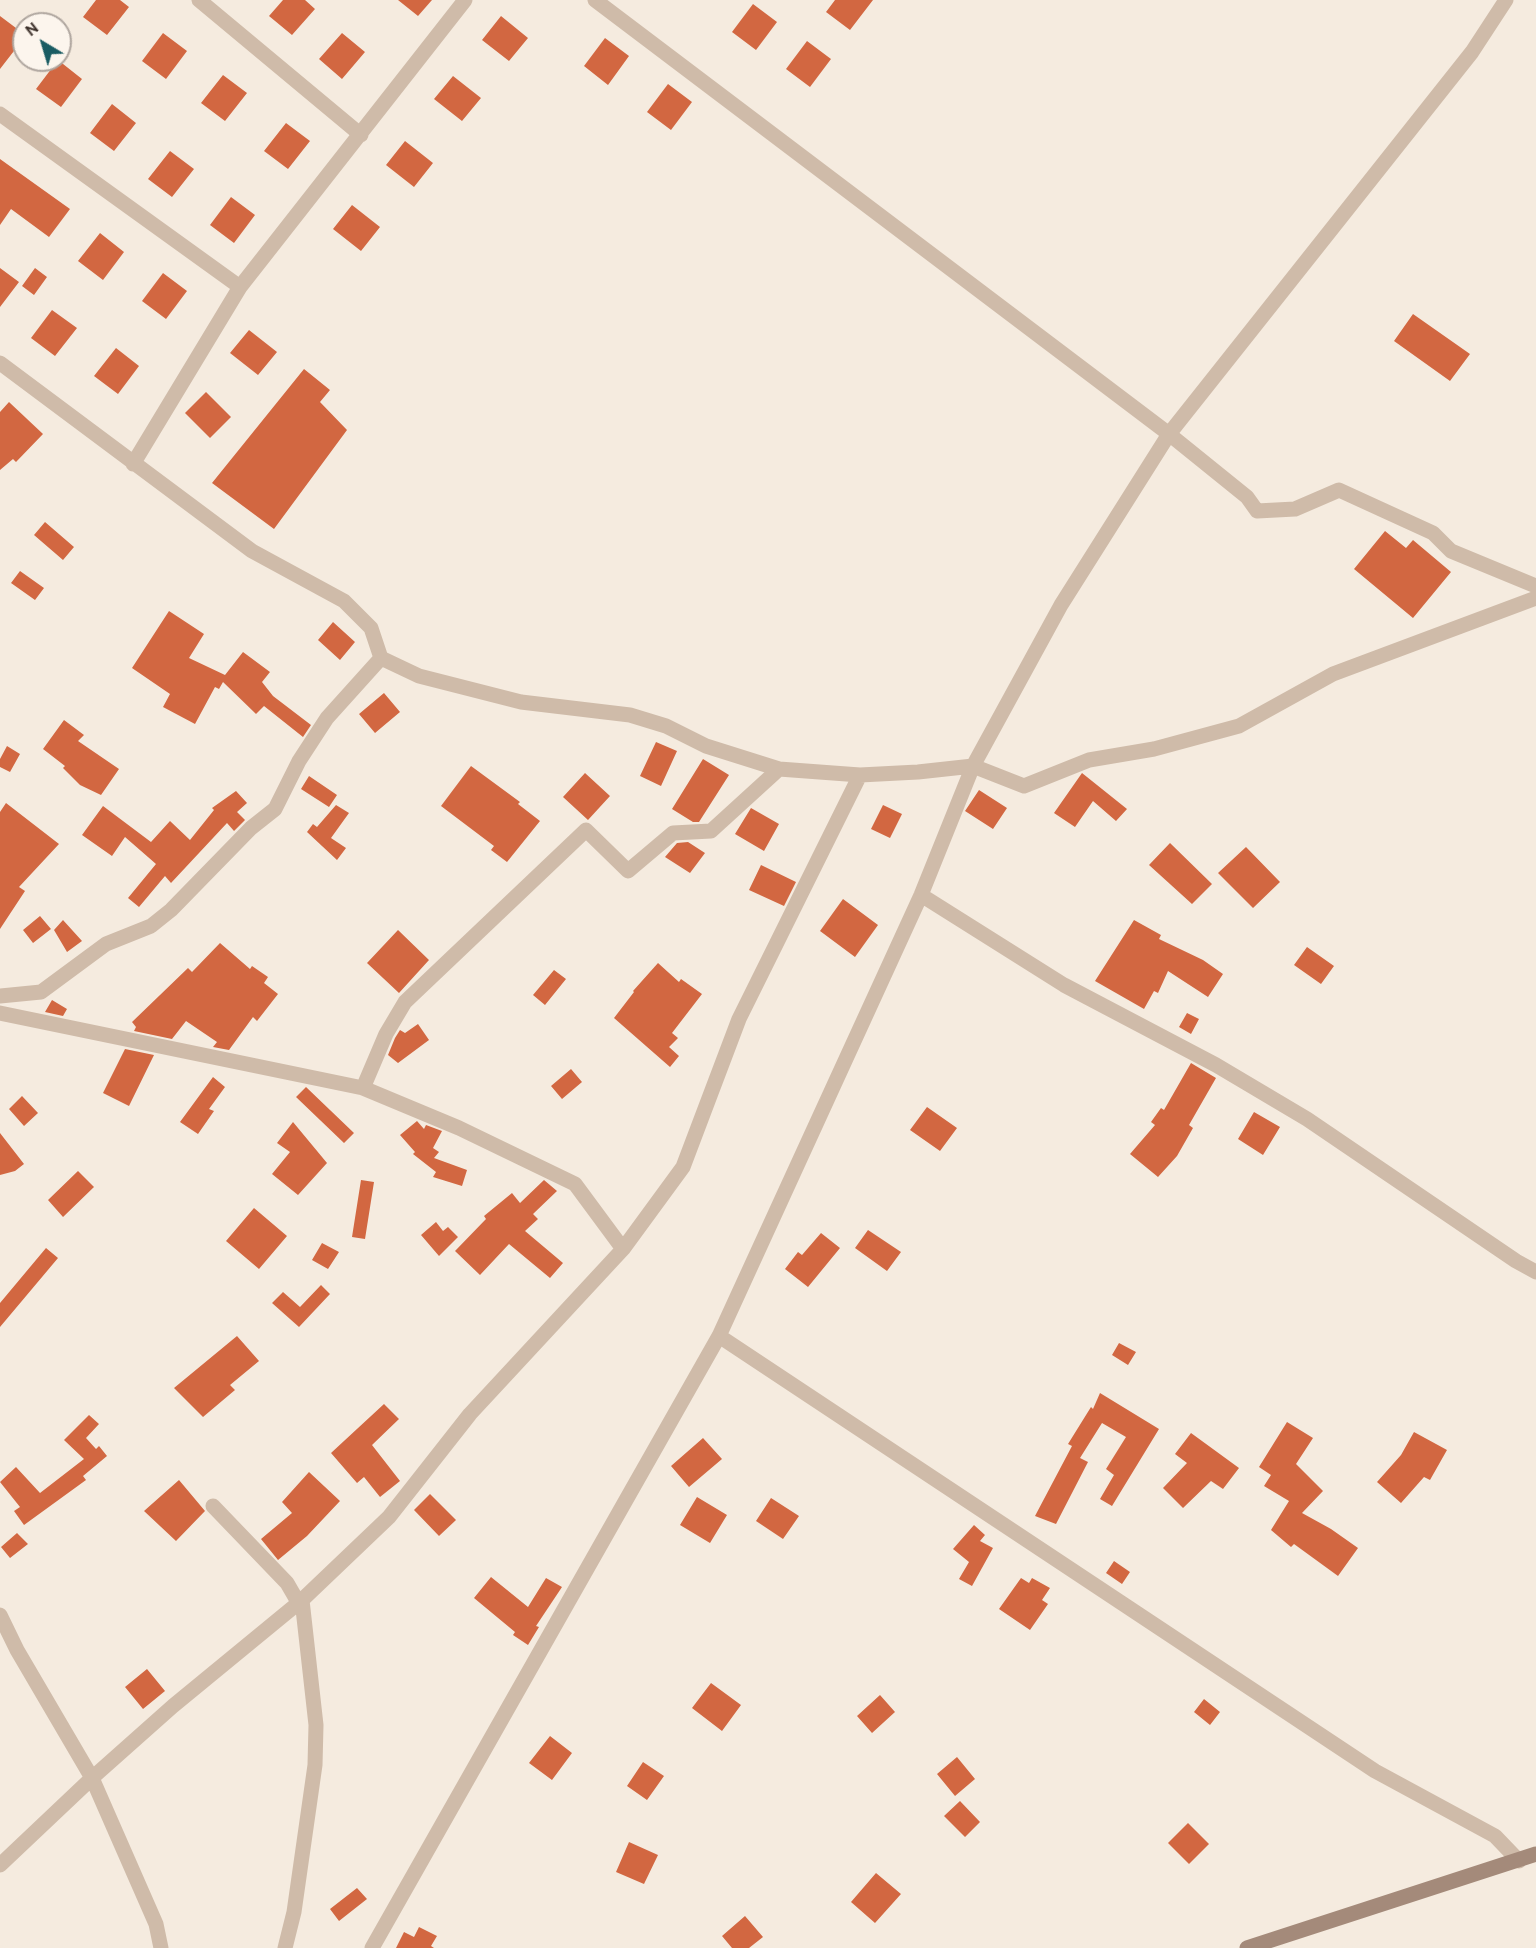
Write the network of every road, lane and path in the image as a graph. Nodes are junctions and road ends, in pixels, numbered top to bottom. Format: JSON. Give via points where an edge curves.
{"nodes":[{"id":1,"x":198,"y":0,"type":"edge"},
{"id":2,"x":465,"y":0,"type":"edge"},
{"id":3,"x":595,"y":0,"type":"edge"},
{"id":4,"x":1506,"y":0,"type":"edge"},
{"id":5,"x":0,"y":114,"type":"edge"},
{"id":6,"x":361,"y":135,"type":"junction"},
{"id":7,"x":240,"y":287,"type":"junction"},
{"id":8,"x":0,"y":363,"type":"edge"},
{"id":9,"x":1169,"y":434,"type":"junction"},
{"id":10,"x":133,"y":464,"type":"junction"},
{"id":11,"x":1536,"y":586,"type":"edge"},
{"id":12,"x":1536,"y":598,"type":"edge"},
{"id":13,"x":381,"y":658,"type":"junction"},
{"id":14,"x":973,"y":766,"type":"junction"},
{"id":15,"x":779,"y":769,"type":"junction"},
{"id":16,"x":860,"y":775,"type":"junction"},
{"id":17,"x":921,"y":895,"type":"junction"},
{"id":18,"x":0,"y":996,"type":"edge"},
{"id":19,"x":0,"y":1013,"type":"edge"},
{"id":20,"x":363,"y":1088,"type":"junction"},
{"id":21,"x":623,"y":1249,"type":"junction"},
{"id":22,"x":1536,"y":1272,"type":"edge"},
{"id":23,"x":719,"y":1336,"type":"junction"},
{"id":24,"x":213,"y":1506,"type":"dead end"},
{"id":25,"x":302,"y":1600,"type":"junction"},
{"id":26,"x":0,"y":1615,"type":"edge"},
{"id":27,"x":92,"y":1778,"type":"junction"},
{"id":28,"x":1536,"y":1854,"type":"edge"},
{"id":29,"x":1519,"y":1861,"type":"junction"},
{"id":30,"x":0,"y":1865,"type":"edge"},
{"id":31,"x":161,"y":1948,"type":"edge"},
{"id":32,"x":285,"y":1948,"type":"edge"},
{"id":33,"x":372,"y":1948,"type":"edge"},
{"id":34,"x":1247,"y":1948,"type":"edge"}],
"edges":[{"from":1,"to":6,"type":"street"},
{"from":2,"to":6,"type":"street"},
{"from":3,"to":9,"type":"street"},
{"from":4,"to":9,"type":"street","via":[[1472,51]]},
{"from":5,"to":7,"type":"street"},
{"from":6,"to":7,"type":"street"},
{"from":7,"to":10,"type":"street"},
{"from":8,"to":10,"type":"street"},
{"from":9,"to":11,"type":"street","via":[[1247,497],[1257,511],[1295,509],[1339,490],[1432,533],[1451,551]]},
{"from":9,"to":14,"type":"street","via":[[1061,605]]},
{"from":10,"to":13,"type":"street","via":[[252,551],[344,601],[371,628]]},
{"from":12,"to":14,"type":"street","via":[[1333,674],[1239,726],[1154,749],[1089,760],[1024,786]]},
{"from":13,"to":15,"type":"street","via":[[418,676],[521,702],[630,715],[666,726],[706,746]]},
{"from":13,"to":18,"type":"street","via":[[327,718],[275,809],[251,828],[171,910],[151,926],[106,944],[41,992]]},
{"from":14,"to":16,"type":"street"},
{"from":14,"to":17,"type":"street"},
{"from":15,"to":16,"type":"street"},
{"from":15,"to":20,"type":"street","via":[[711,831],[673,833],[628,871],[586,830],[405,1002],[386,1034]]},
{"from":16,"to":21,"type":"street","via":[[739,1019],[682,1167]]},
{"from":17,"to":22,"type":"street","via":[[1064,985],[1206,1059],[1307,1119]]},
{"from":17,"to":23,"type":"street"},
{"from":19,"to":20,"type":"street"},
{"from":20,"to":21,"type":"street","via":[[459,1128],[575,1184]]},
{"from":21,"to":25,"type":"street","via":[[470,1414],[389,1517]]},
{"from":23,"to":29,"type":"street","via":[[1375,1771],[1495,1836]]},
{"from":23,"to":33,"type":"street"},
{"from":24,"to":25,"type":"street","via":[[287,1583],[298,1602]]},
{"from":25,"to":27,"type":"street"},
{"from":25,"to":32,"type":"street","via":[[316,1725],[315,1765]]},
{"from":26,"to":27,"type":"street"},
{"from":27,"to":30,"type":"street"},
{"from":27,"to":31,"type":"street","via":[[156,1924]]},
{"from":28,"to":29,"type":"main road"},
{"from":29,"to":34,"type":"main road"}]}
